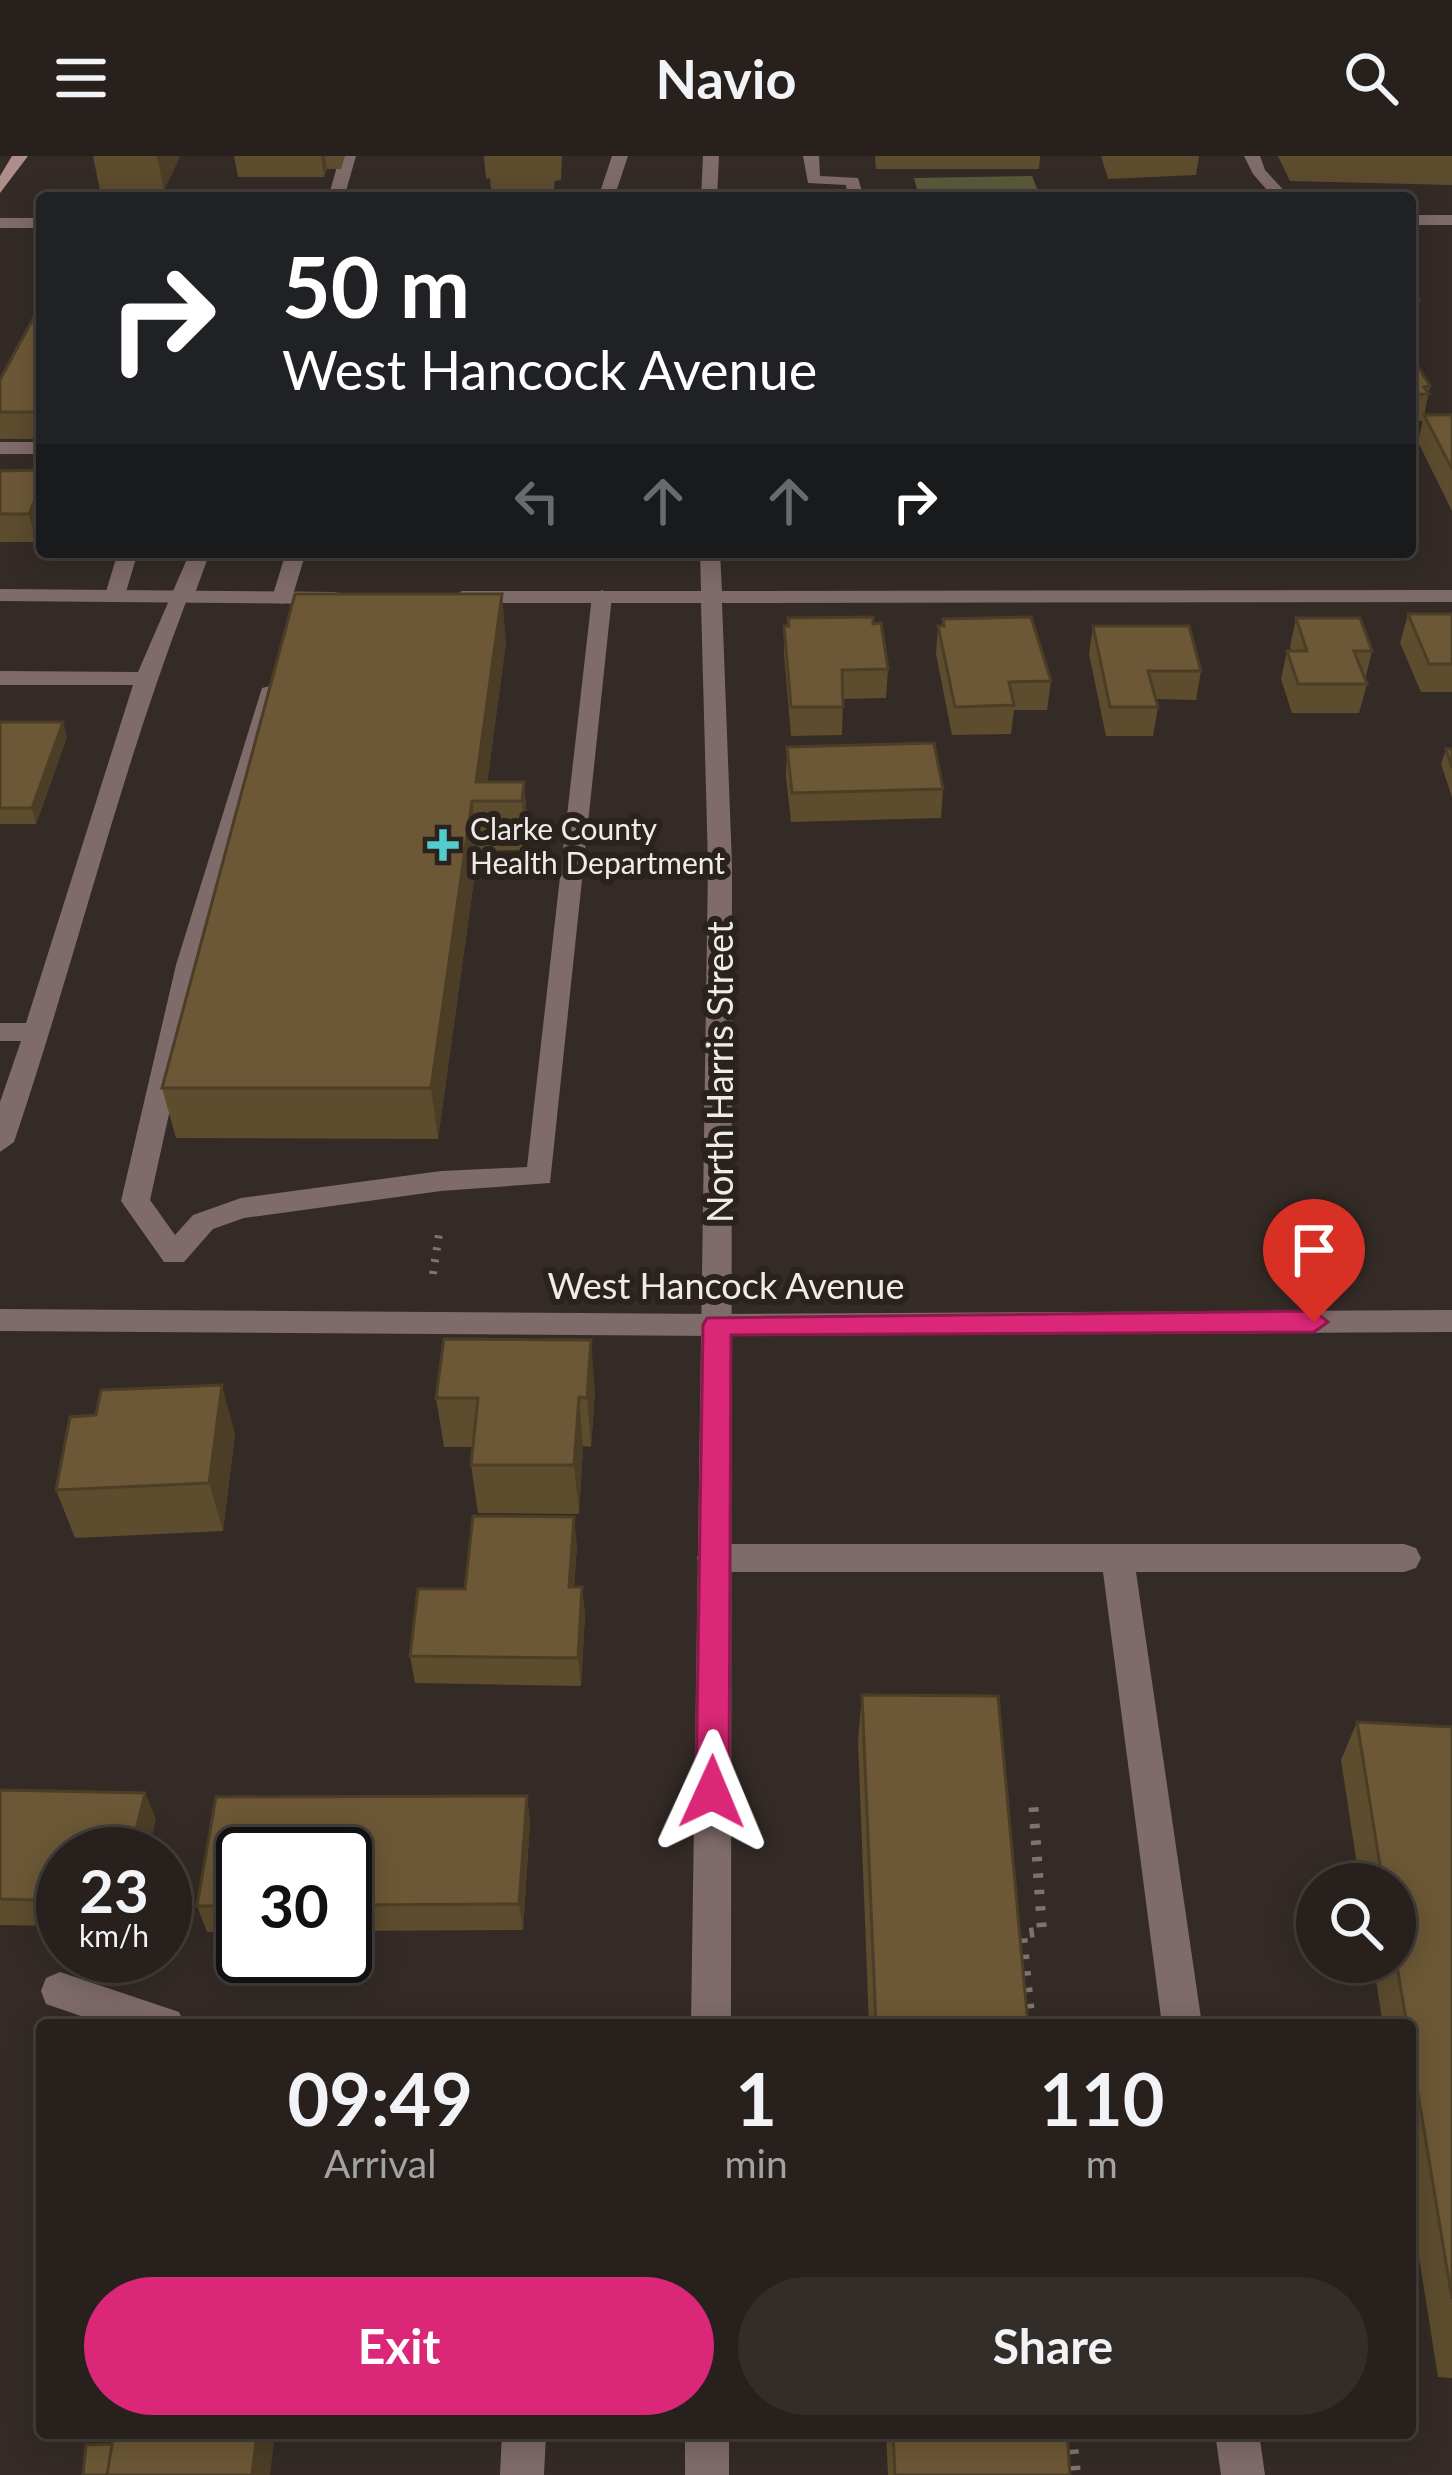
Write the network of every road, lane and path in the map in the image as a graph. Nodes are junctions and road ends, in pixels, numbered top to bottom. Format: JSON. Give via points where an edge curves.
{"nodes":[{"id":1,"x":20,"y":156,"type":"edge"},
{"id":2,"x":348,"y":156,"type":"edge"},
{"id":3,"x":620,"y":156,"type":"edge"},
{"id":4,"x":710,"y":156,"type":"edge"},
{"id":5,"x":811,"y":156,"type":"edge"},
{"id":6,"x":1252,"y":156,"type":"edge"},
{"id":7,"x":0,"y":188,"type":"edge"},
{"id":8,"x":338,"y":192,"type":"edge"},
{"id":9,"x":608,"y":192,"type":"edge"},
{"id":10,"x":709,"y":192,"type":"edge"},
{"id":11,"x":855,"y":192,"type":"edge"},
{"id":12,"x":1277,"y":192,"type":"edge"},
{"id":13,"x":1416,"y":220,"type":"edge"},
{"id":14,"x":1452,"y":220,"type":"edge"},
{"id":15,"x":36,"y":223,"type":"edge"},
{"id":16,"x":0,"y":224,"type":"edge"},
{"id":17,"x":0,"y":448,"type":"edge"},
{"id":18,"x":36,"y":448,"type":"edge"},
{"id":19,"x":126,"y":558,"type":"edge"},
{"id":20,"x":197,"y":558,"type":"edge"},
{"id":21,"x":295,"y":558,"type":"edge"},
{"id":22,"x":710,"y":558,"type":"edge"},
{"id":23,"x":713,"y":594,"type":"junction"},
{"id":24,"x":0,"y":595,"type":"edge"},
{"id":25,"x":115,"y":595,"type":"junction"},
{"id":26,"x":181,"y":595,"type":"junction"},
{"id":27,"x":602,"y":596,"type":"junction"},
{"id":28,"x":1452,"y":596,"type":"edge"},
{"id":29,"x":443,"y":597,"type":"edge"},
{"id":30,"x":359,"y":598,"type":"edge"},
{"id":31,"x":291,"y":603,"type":"junction"},
{"id":32,"x":280,"y":657,"type":"edge"},
{"id":33,"x":0,"y":678,"type":"edge"},
{"id":34,"x":146,"y":679,"type":"junction"},
{"id":35,"x":0,"y":1032,"type":"edge"},
{"id":36,"x":40,"y":1032,"type":"junction"},
{"id":37,"x":0,"y":1142,"type":"edge"},
{"id":38,"x":0,"y":1320,"type":"edge"},
{"id":39,"x":1452,"y":1321,"type":"edge"},
{"id":40,"x":717,"y":1325,"type":"junction"},
{"id":41,"x":715,"y":1558,"type":"junction"},
{"id":42,"x":1118,"y":1558,"type":"junction"},
{"id":43,"x":1404,"y":1558,"type":"dead end"},
{"id":44,"x":1033,"y":1800,"type":"dead end"},
{"id":45,"x":60,"y":1991,"type":"dead end"},
{"id":46,"x":146,"y":2019,"type":"edge"},
{"id":47,"x":711,"y":2019,"type":"edge"},
{"id":48,"x":1030,"y":2019,"type":"edge"},
{"id":49,"x":1181,"y":2019,"type":"edge"},
{"id":50,"x":524,"y":2439,"type":"edge"},
{"id":51,"x":707,"y":2439,"type":"edge"},
{"id":52,"x":1073,"y":2439,"type":"edge"},
{"id":53,"x":1238,"y":2439,"type":"edge"},
{"id":54,"x":522,"y":2475,"type":"edge"},
{"id":55,"x":707,"y":2475,"type":"edge"},
{"id":56,"x":1076,"y":2475,"type":"edge"},
{"id":57,"x":1243,"y":2475,"type":"edge"}],
"edges":[{"from":1,"to":7,"type":"main road"},
{"from":2,"to":8,"type":"street"},
{"from":3,"to":9,"type":"street"},
{"from":4,"to":10,"type":"street"},
{"from":5,"to":11,"type":"street","via":[[813,180],[854,181]]},
{"from":6,"to":12,"type":"street"},
{"from":13,"to":14,"type":"street"},
{"from":15,"to":16,"type":"street"},
{"from":17,"to":18,"type":"street"},
{"from":19,"to":25,"type":"street"},
{"from":20,"to":26,"type":"street"},
{"from":21,"to":31,"type":"street"},
{"from":22,"to":23,"type":"street","name":"North Harris Street"},
{"from":23,"to":27,"type":"street"},
{"from":23,"to":28,"type":"street"},
{"from":23,"to":40,"type":"street","name":"North Harris Street"},
{"from":24,"to":25,"type":"street"},
{"from":25,"to":26,"type":"street"},
{"from":26,"to":31,"type":"street"},
{"from":26,"to":34,"type":"street"},
{"from":27,"to":29,"type":"street"},
{"from":27,"to":32,"type":"street","via":[[540,1176],[241,1208],[203,1222],[174,1255],[135,1202],[189,964]]},
{"from":30,"to":31,"type":"street"},
{"from":33,"to":34,"type":"street"},
{"from":34,"to":36,"type":"street"},
{"from":35,"to":36,"type":"street"},
{"from":36,"to":37,"type":"street"},
{"from":38,"to":40,"type":"street","name":"West Hancock Avenue"},
{"from":39,"to":40,"type":"street","name":"West Hancock Avenue"},
{"from":40,"to":41,"type":"street","name":"North Harris Street"},
{"from":41,"to":42,"type":"street"},
{"from":41,"to":47,"type":"street","name":"North Harris Street"},
{"from":42,"to":43,"type":"street"},
{"from":42,"to":49,"type":"street"},
{"from":44,"to":48,"type":"path","via":[[1042,1931],[1022,1934]]},
{"from":45,"to":46,"type":"street"},
{"from":50,"to":54,"type":"street"},
{"from":51,"to":55,"type":"street"},
{"from":52,"to":56,"type":"path"},
{"from":53,"to":57,"type":"street"}]}
